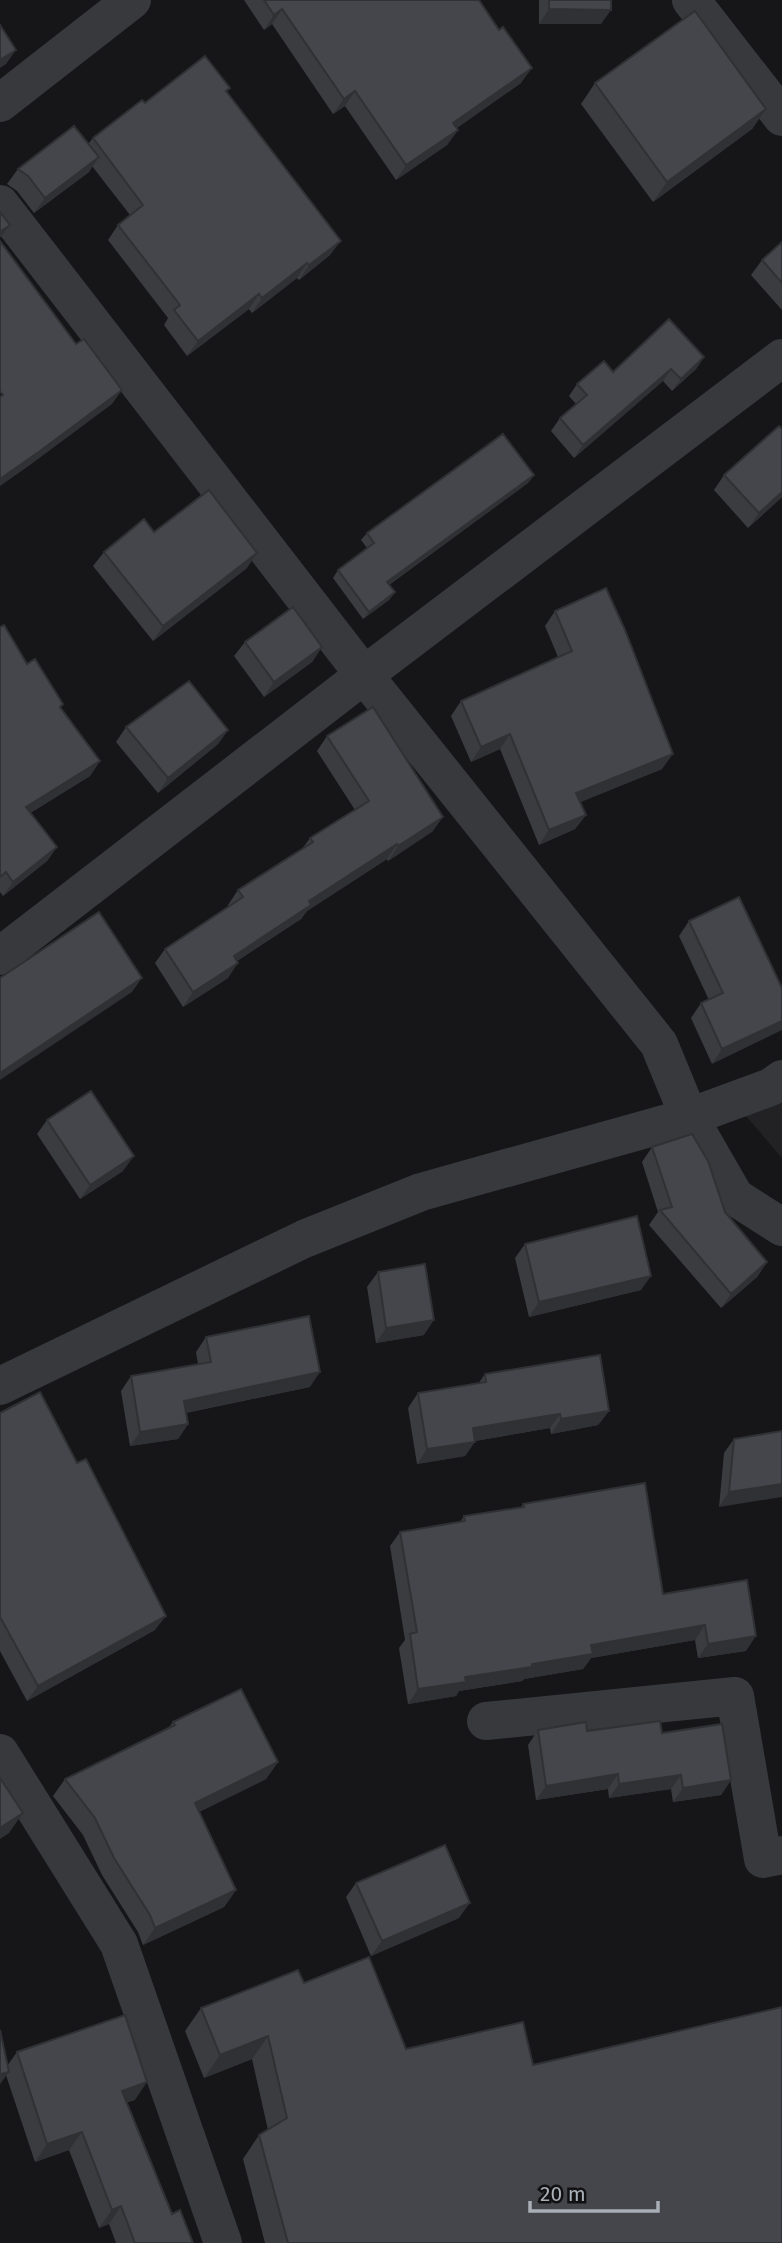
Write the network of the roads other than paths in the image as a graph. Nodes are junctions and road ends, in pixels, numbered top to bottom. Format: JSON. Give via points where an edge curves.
{"nodes":[{"id":1,"x":132,"y":0,"type":"edge"},
{"id":2,"x":691,"y":0,"type":"edge"},
{"id":3,"x":0,"y":103,"type":"edge"},
{"id":4,"x":782,"y":117,"type":"edge"},
{"id":5,"x":0,"y":204,"type":"edge"},
{"id":6,"x":782,"y":358,"type":"edge"},
{"id":7,"x":364,"y":675,"type":"junction"},
{"id":8,"x":0,"y":956,"type":"edge"},
{"id":9,"x":782,"y":1079,"type":"edge"},
{"id":10,"x":689,"y":1117,"type":"junction"},
{"id":11,"x":782,"y":1227,"type":"edge"},
{"id":12,"x":0,"y":1386,"type":"edge"},
{"id":13,"x":486,"y":1721,"type":"dead end"},
{"id":14,"x":0,"y":1753,"type":"edge"},
{"id":15,"x":782,"y":1855,"type":"edge"},
{"id":16,"x":223,"y":2243,"type":"edge"}],
"edges":[{"from":1,"to":3,"type":"street"},
{"from":2,"to":4,"type":"street"},
{"from":5,"to":7,"type":"street"},
{"from":6,"to":7,"type":"street"},
{"from":7,"to":8,"type":"street"},
{"from":7,"to":10,"type":"street","via":[[659,1044]]},
{"from":9,"to":10,"type":"street"},
{"from":10,"to":11,"type":"street","via":[[735,1197]]},
{"from":10,"to":12,"type":"street","via":[[421,1192],[304,1239]]},
{"from":13,"to":15,"type":"street","via":[[735,1696],[763,1859]]},
{"from":14,"to":16,"type":"street","via":[[119,1944]]}]}
